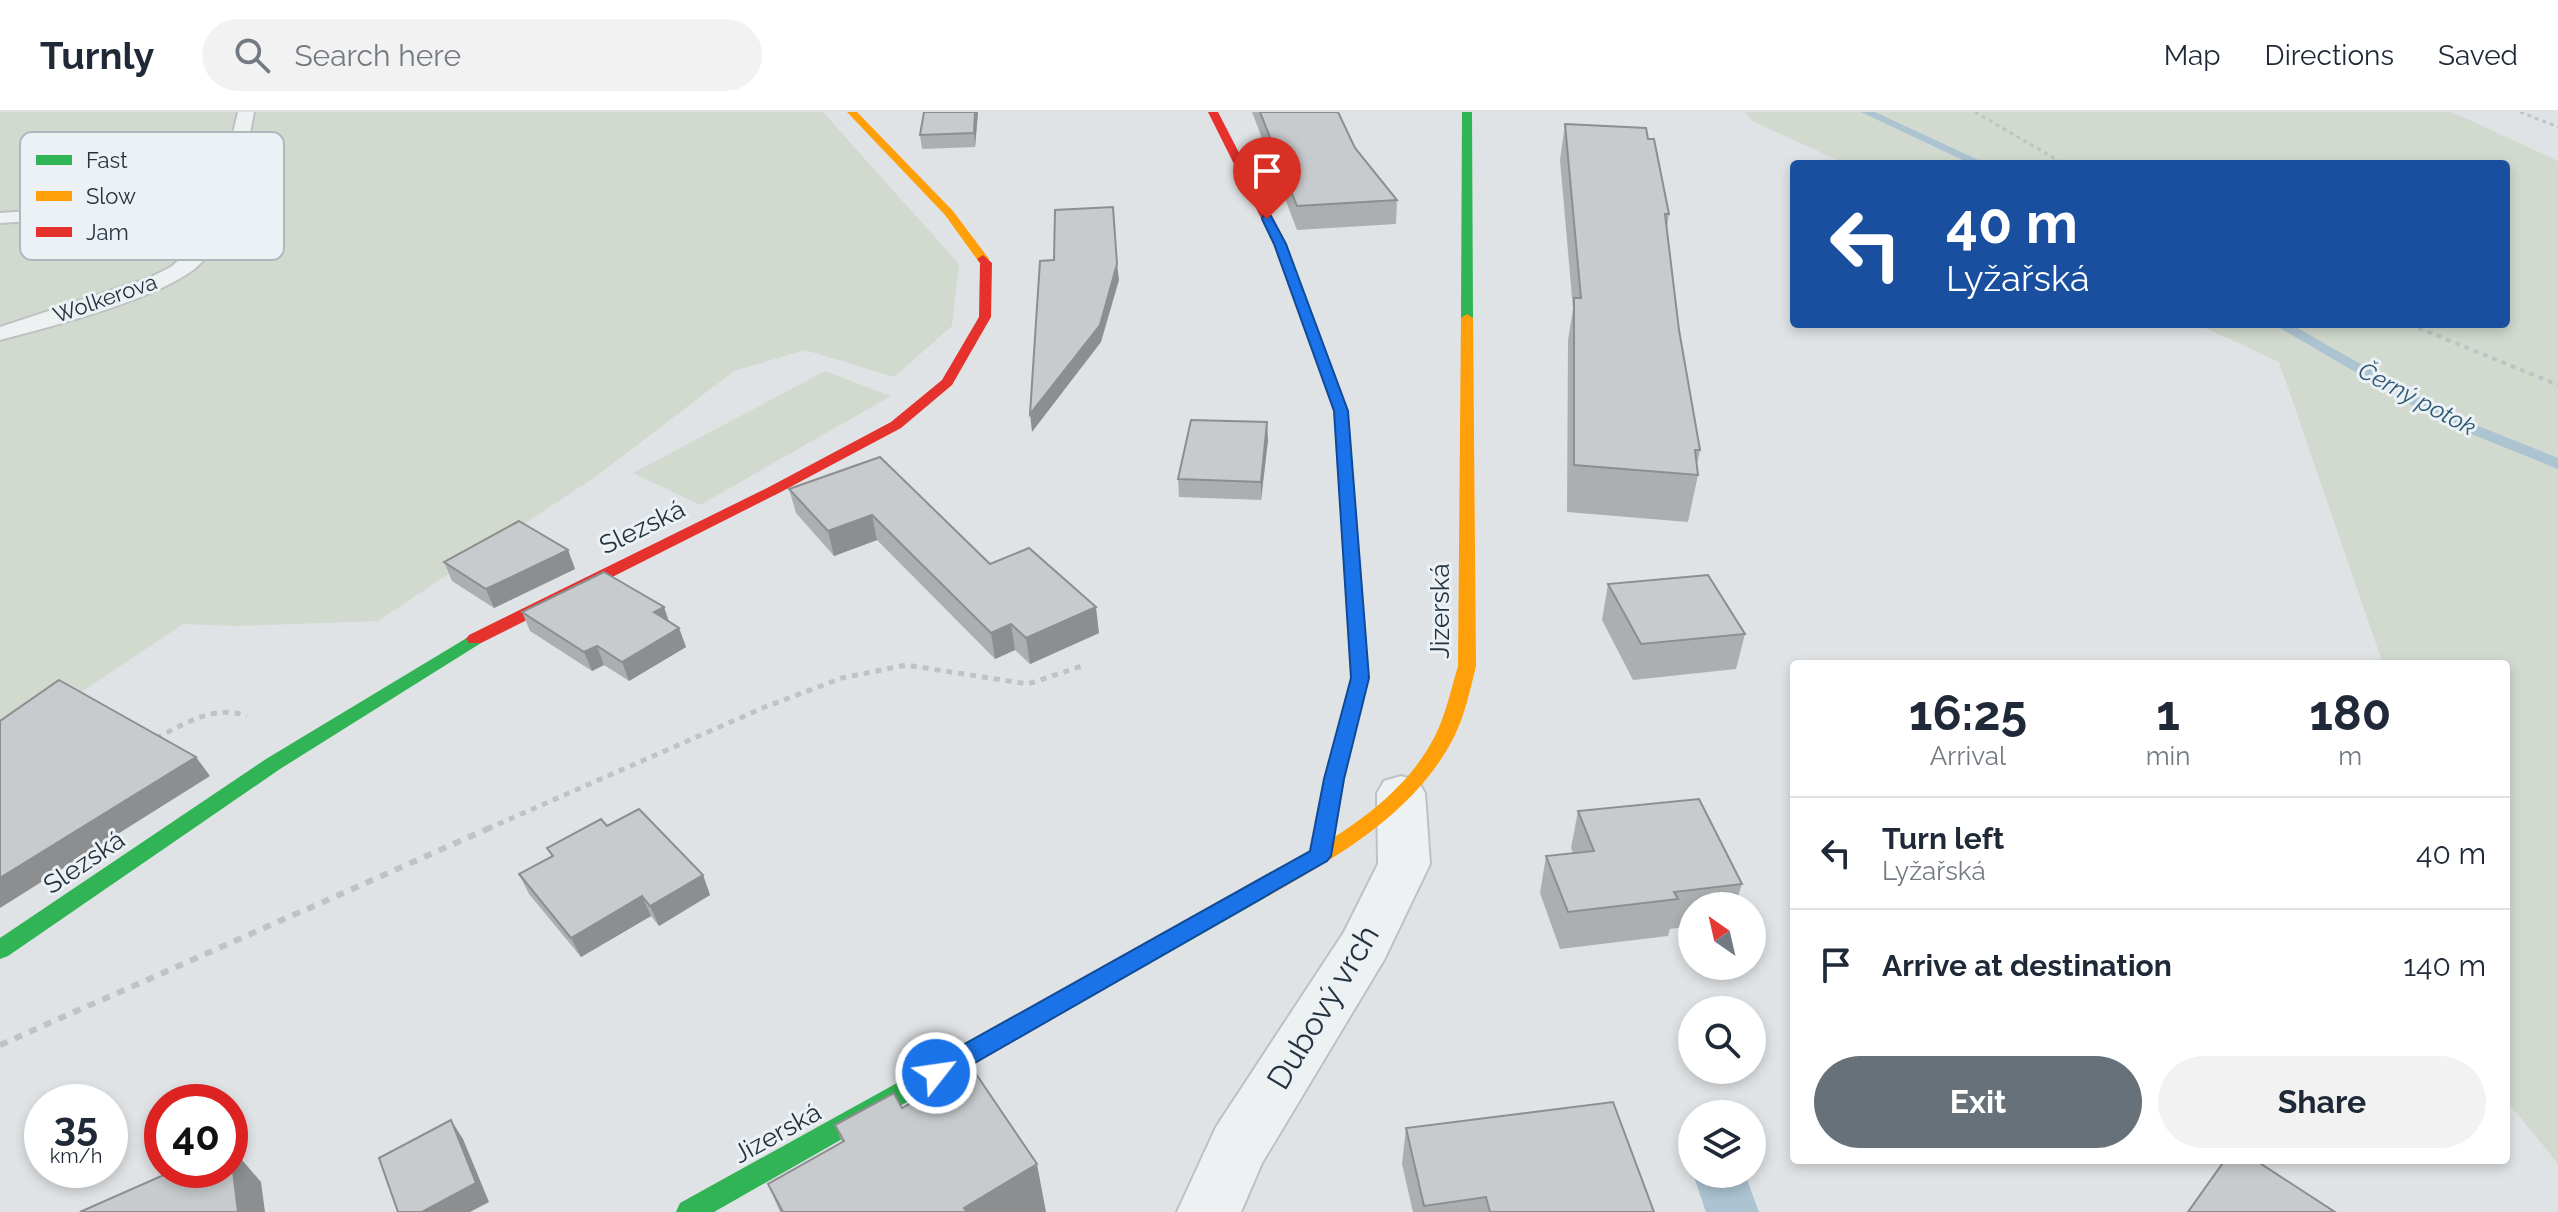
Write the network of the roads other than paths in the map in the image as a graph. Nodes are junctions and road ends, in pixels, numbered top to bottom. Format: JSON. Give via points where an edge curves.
{"nodes":[{"id":1,"x":246,"y":112,"type":"edge"},
{"id":2,"x":852,"y":112,"type":"edge"},
{"id":3,"x":1213,"y":112,"type":"edge"},
{"id":4,"x":1467,"y":112,"type":"edge"},
{"id":5,"x":242,"y":132,"type":"edge"},
{"id":6,"x":20,"y":217,"type":"edge"},
{"id":7,"x":0,"y":218,"type":"edge"},
{"id":8,"x":193,"y":260,"type":"edge"},
{"id":9,"x":0,"y":334,"type":"edge"},
{"id":10,"x":1401,"y":793,"type":"junction"},
{"id":11,"x":1320,"y":856,"type":"junction"},
{"id":12,"x":0,"y":950,"type":"edge"},
{"id":13,"x":689,"y":1212,"type":"edge"},
{"id":14,"x":1209,"y":1212,"type":"edge"}],
"edges":[{"from":1,"to":5,"type":"lane","name":"Wolkerova"},
{"from":2,"to":12,"type":"street","name":"Slezská","via":[[949,213],[986,263],[985,317],[947,382],[896,425],[483,634],[273,764]]},
{"from":3,"to":11,"type":"street","via":[[1280,244],[1341,411],[1360,678]]},
{"from":4,"to":10,"type":"street","name":"Jizerská","via":[[1467,666],[1438,749]]},
{"from":6,"to":7,"type":"lane"},
{"from":8,"to":9,"type":"lane","name":"Wolkerova","via":[[157,283]]},
{"from":10,"to":11,"type":"street","name":"Jizerská"},
{"from":10,"to":14,"type":"street","name":"Dubový vrch","via":[[1404,864],[1365,945],[1238,1147]]},
{"from":11,"to":13,"type":"street","name":"Jizerská"}]}
